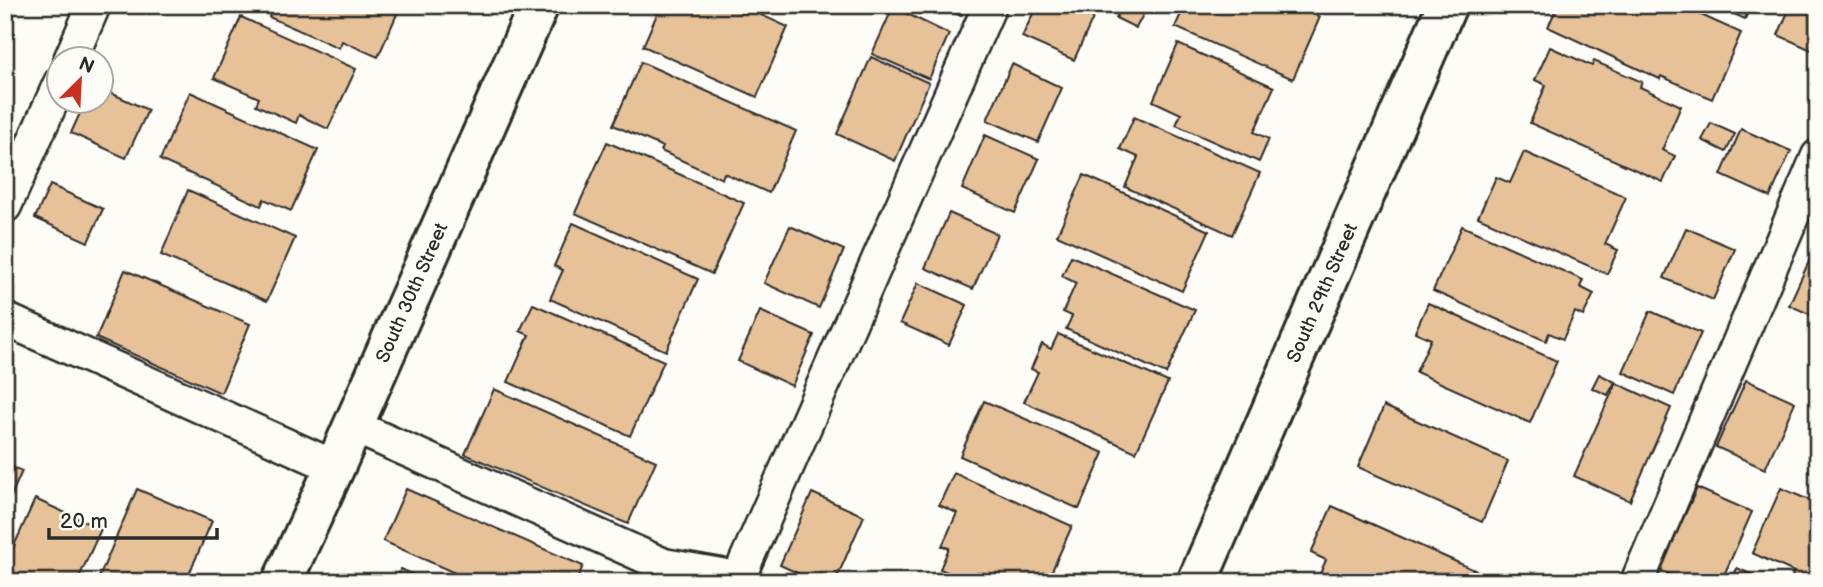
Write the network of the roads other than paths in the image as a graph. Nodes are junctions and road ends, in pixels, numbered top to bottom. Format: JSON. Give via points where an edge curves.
{"nodes":[{"id":1,"x":93,"y":5,"type":"edge"},
{"id":2,"x":539,"y":5,"type":"edge"},
{"id":3,"x":990,"y":5,"type":"edge"},
{"id":4,"x":1447,"y":5,"type":"edge"},
{"id":5,"x":76,"y":46,"type":"edge"},
{"id":6,"x":46,"y":114,"type":"edge"},
{"id":7,"x":1818,"y":156,"type":"edge"},
{"id":8,"x":5,"y":206,"type":"edge"},
{"id":9,"x":5,"y":319,"type":"edge"},
{"id":10,"x":353,"y":426,"type":"junction"},
{"id":11,"x":335,"y":467,"type":"junction"},
{"id":12,"x":743,"y":581,"type":"edge"},
{"id":13,"x":282,"y":582,"type":"edge"},
{"id":14,"x":1197,"y":582,"type":"edge"},
{"id":15,"x":1637,"y":582,"type":"edge"}],
"edges":[{"from":1,"to":5,"type":"lane"},
{"from":2,"to":10,"type":"street","name":"South 30th Street"},
{"from":3,"to":12,"type":"lane"},
{"from":4,"to":14,"type":"street","name":"South 29th Street"},
{"from":6,"to":8,"type":"lane"},
{"from":7,"to":15,"type":"lane"},
{"from":9,"to":11,"type":"lane"},
{"from":10,"to":11,"type":"street","name":"South 30th Street"},
{"from":10,"to":12,"type":"lane","via":[[664,565]]},
{"from":11,"to":13,"type":"street","name":"South 30th Street"}]}
